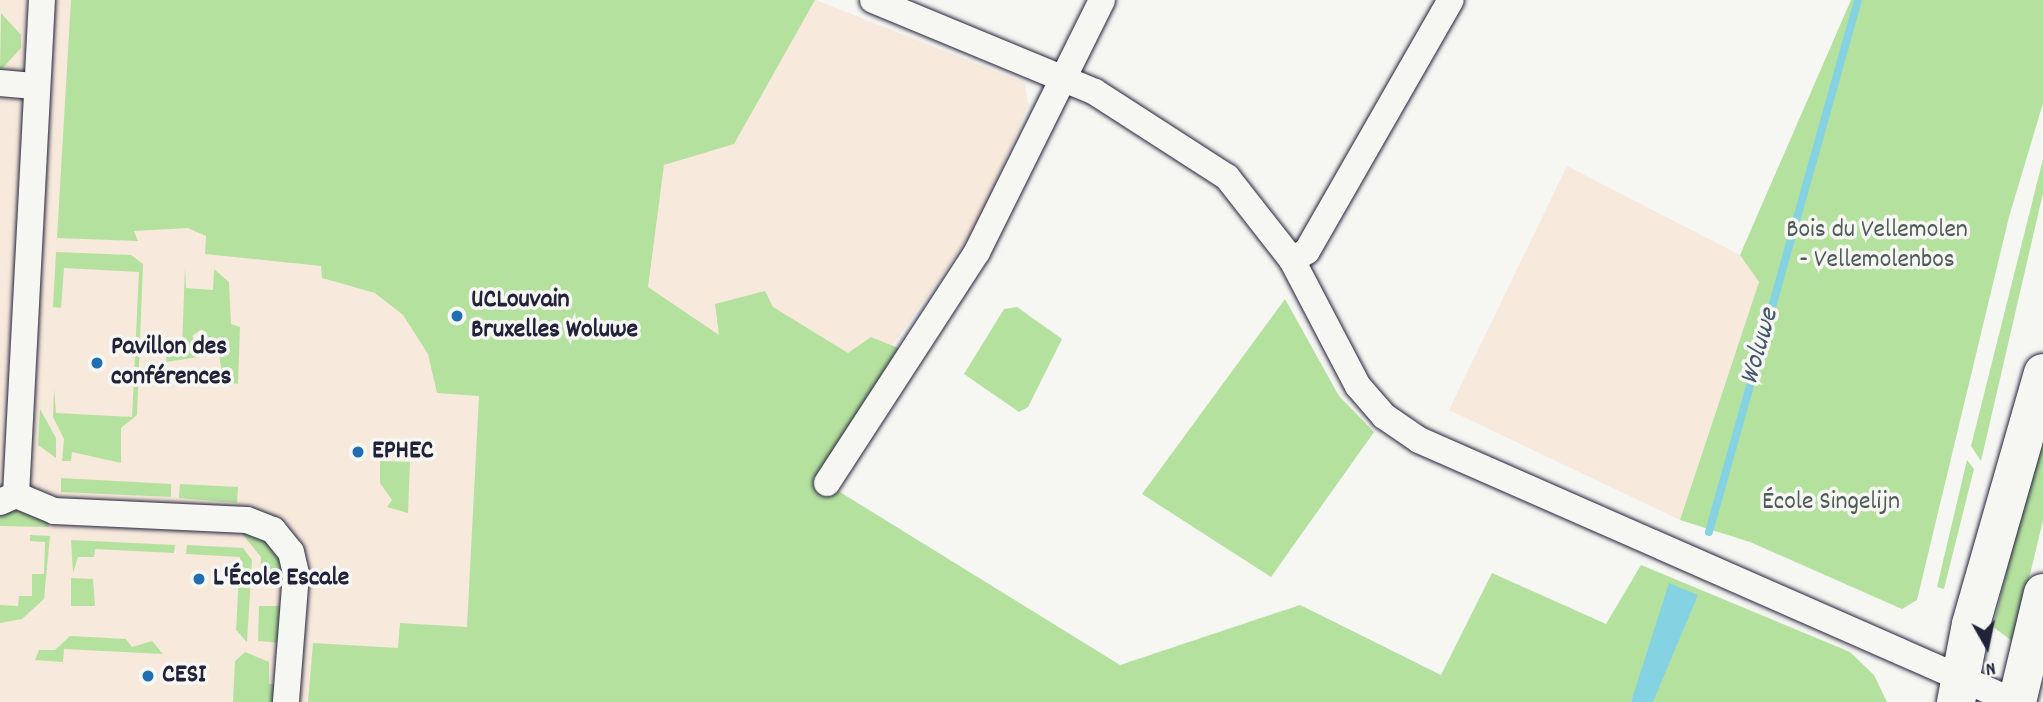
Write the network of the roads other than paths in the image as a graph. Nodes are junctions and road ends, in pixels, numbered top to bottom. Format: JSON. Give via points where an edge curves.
{"nodes":[{"id":1,"x":42,"y":0,"type":"edge"},
{"id":2,"x":873,"y":0,"type":"edge"},
{"id":3,"x":1102,"y":0,"type":"edge"},
{"id":4,"x":1451,"y":0,"type":"edge"},
{"id":5,"x":1062,"y":78,"type":"junction"},
{"id":6,"x":0,"y":83,"type":"edge"},
{"id":7,"x":37,"y":86,"type":"junction"},
{"id":8,"x":1292,"y":260,"type":"junction"},
{"id":9,"x":2043,"y":373,"type":"edge"},
{"id":10,"x":827,"y":483,"type":"dead end"},
{"id":11,"x":8,"y":498,"type":"edge"},
{"id":12,"x":2043,"y":593,"type":"edge"},
{"id":13,"x":1958,"y":689,"type":"edge"},
{"id":14,"x":286,"y":702,"type":"edge"},
{"id":15,"x":2016,"y":702,"type":"edge"}],
"edges":[{"from":1,"to":7,"type":"street"},
{"from":2,"to":5,"type":"street"},
{"from":3,"to":5,"type":"street"},
{"from":4,"to":8,"type":"street","via":[[1307,251]]},
{"from":5,"to":8,"type":"street","via":[[1227,177]]},
{"from":5,"to":10,"type":"street","via":[[977,252]]},
{"from":6,"to":7,"type":"street"},
{"from":7,"to":11,"type":"street"},
{"from":8,"to":13,"type":"street","via":[[1358,386],[1384,416],[1419,440]]},
{"from":9,"to":13,"type":"highway"},
{"from":11,"to":14,"type":"street","via":[[54,511],[247,520],[273,530],[291,552],[296,575]]},
{"from":12,"to":15,"type":"highway"},
{"from":13,"to":15,"type":"street"}]}
